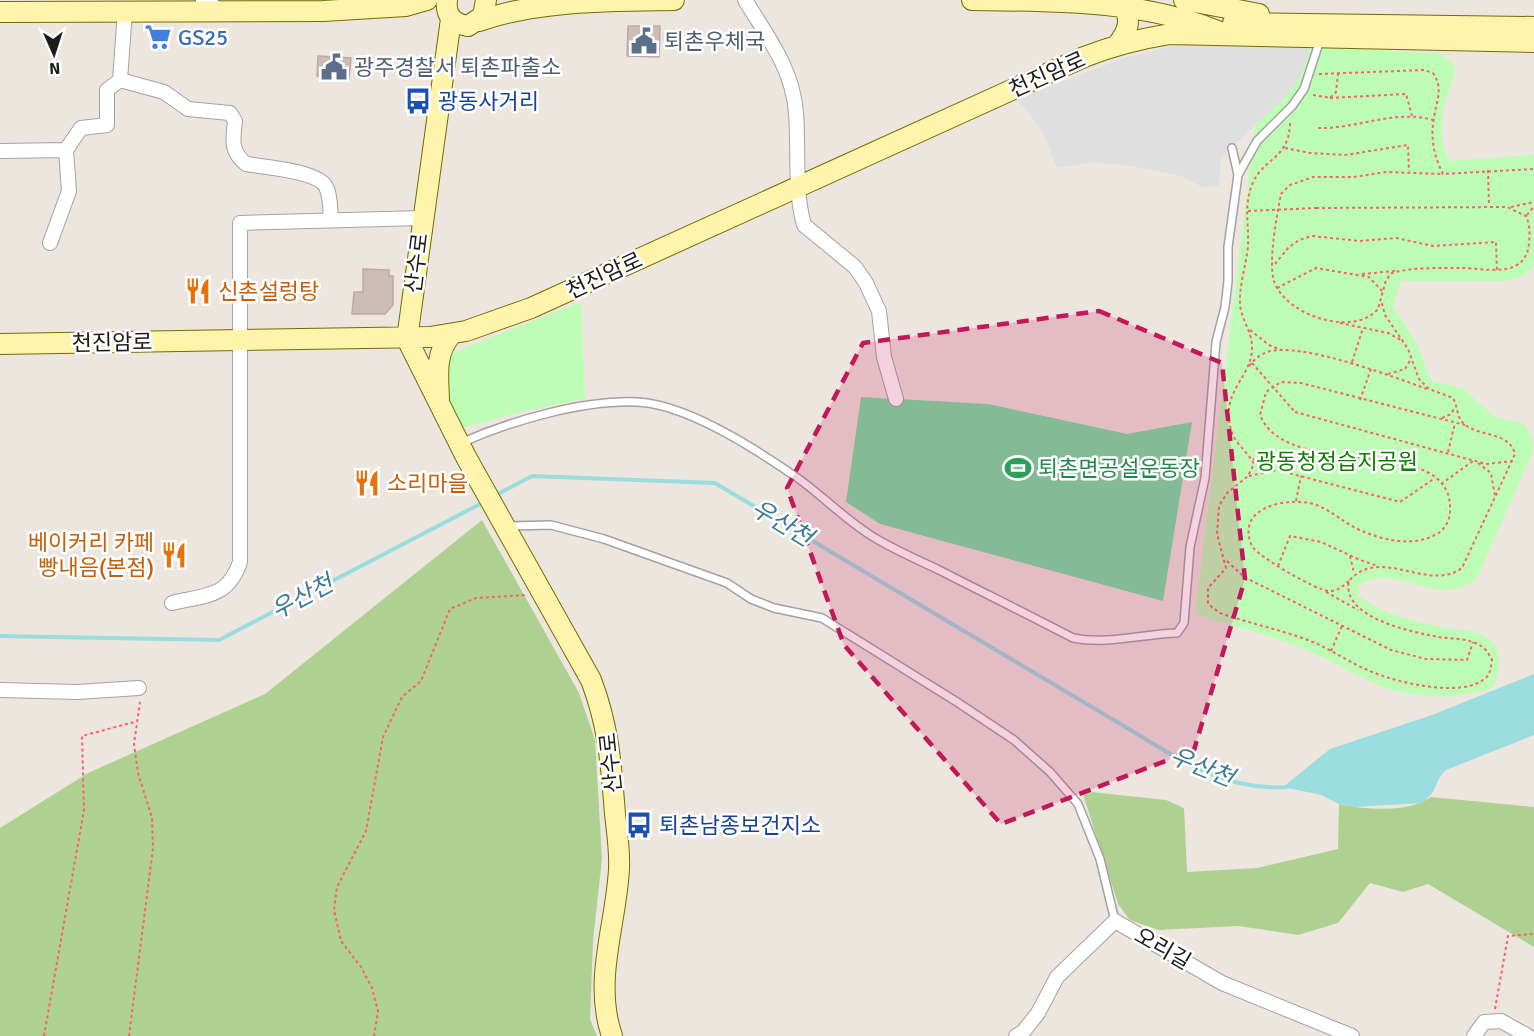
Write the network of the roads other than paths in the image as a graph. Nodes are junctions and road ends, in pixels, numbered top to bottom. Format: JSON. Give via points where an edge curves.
{"nodes":[{"id":1,"x":203,"y":0,"type":"edge"},
{"id":2,"x":427,"y":0,"type":"edge"},
{"id":3,"x":486,"y":0,"type":"edge"},
{"id":4,"x":647,"y":0,"type":"edge"},
{"id":5,"x":674,"y":0,"type":"edge"},
{"id":6,"x":745,"y":0,"type":"edge"},
{"id":7,"x":972,"y":0,"type":"edge"},
{"id":8,"x":1184,"y":0,"type":"edge"},
{"id":9,"x":583,"y":1,"type":"edge"},
{"id":10,"x":1080,"y":1,"type":"edge"},
{"id":11,"x":323,"y":5,"type":"edge"},
{"id":12,"x":1123,"y":5,"type":"junction"},
{"id":13,"x":79,"y":6,"type":"edge"},
{"id":14,"x":406,"y":6,"type":"junction"},
{"id":15,"x":125,"y":11,"type":"junction"},
{"id":16,"x":0,"y":12,"type":"edge"},
{"id":17,"x":224,"y":12,"type":"junction"},
{"id":18,"x":450,"y":12,"type":"edge"},
{"id":19,"x":1284,"y":22,"type":"junction"},
{"id":20,"x":476,"y":23,"type":"junction"},
{"id":21,"x":1204,"y":24,"type":"junction"},
{"id":22,"x":1534,"y":27,"type":"edge"},
{"id":23,"x":1170,"y":34,"type":"junction"},
{"id":24,"x":1227,"y":36,"type":"junction"},
{"id":25,"x":1320,"y":38,"type":"junction"},
{"id":26,"x":1534,"y":42,"type":"edge"},
{"id":27,"x":1118,"y":44,"type":"junction"},
{"id":28,"x":447,"y":58,"type":"junction"},
{"id":29,"x":120,"y":80,"type":"junction"},
{"id":30,"x":1232,"y":148,"type":"dead end"},
{"id":31,"x":66,"y":150,"type":"junction"},
{"id":32,"x":0,"y":151,"type":"edge"},
{"id":33,"x":1238,"y":175,"type":"junction"},
{"id":34,"x":798,"y":185,"type":"junction"},
{"id":35,"x":422,"y":218,"type":"junction"},
{"id":36,"x":331,"y":220,"type":"junction"},
{"id":37,"x":50,"y":243,"type":"dead end"},
{"id":38,"x":451,"y":335,"type":"junction"},
{"id":39,"x":239,"y":339,"type":"junction"},
{"id":40,"x":407,"y":339,"type":"junction"},
{"id":41,"x":0,"y":344,"type":"edge"},
{"id":42,"x":896,"y":399,"type":"dead end"},
{"id":43,"x":440,"y":407,"type":"junction"},
{"id":44,"x":462,"y":451,"type":"junction"},
{"id":45,"x":502,"y":520,"type":"junction"},
{"id":46,"x":172,"y":603,"type":"dead end"},
{"id":47,"x":139,"y":688,"type":"road end"},
{"id":48,"x":0,"y":690,"type":"edge"},
{"id":49,"x":1115,"y":921,"type":"junction"},
{"id":50,"x":612,"y":1036,"type":"edge"},
{"id":51,"x":1016,"y":1036,"type":"edge"},
{"id":52,"x":1352,"y":1036,"type":"edge"},
{"id":53,"x":1474,"y":1036,"type":"edge"},
{"id":54,"x":1528,"y":1036,"type":"edge"}],
"edges":[{"from":1,"to":17,"type":"street"},
{"from":2,"to":14,"type":"main road"},
{"from":3,"to":20,"type":"main road","via":[[486,11]]},
{"from":4,"to":5,"type":"main road"},
{"from":4,"to":9,"type":"main road"},
{"from":6,"to":34,"type":"street","via":[[782,58],[791,84],[796,111]]},
{"from":7,"to":10,"type":"main road"},
{"from":8,"to":19,"type":"main road","via":[[1269,15]]},
{"from":9,"to":20,"type":"main road","via":[[501,14]]},
{"from":10,"to":12,"type":"main road"},
{"from":11,"to":14,"type":"main road"},
{"from":11,"to":17,"type":"main road"},
{"from":12,"to":21,"type":"main road"},
{"from":12,"to":27,"type":"main road","via":[[1129,24]]},
{"from":13,"to":15,"type":"main road"},
{"from":13,"to":16,"type":"main road"},
{"from":14,"to":18,"type":"main road"},
{"from":15,"to":17,"type":"main road"},
{"from":15,"to":29,"type":"street"},
{"from":18,"to":20,"type":"main road","via":[[462,25]]},
{"from":18,"to":28,"type":"main road","name":"산수로"},
{"from":19,"to":21,"type":"main road","name":"천진암로"},
{"from":19,"to":22,"type":"main road","name":"천진암로"},
{"from":20,"to":28,"type":"main road"},
{"from":21,"to":23,"type":"main road","name":"천진암로","via":[[1189,25]]},
{"from":21,"to":24,"type":"main road"},
{"from":23,"to":24,"type":"main road","name":"천진암로"},
{"from":23,"to":27,"type":"main road","name":"천진암로"},
{"from":24,"to":25,"type":"main road","name":"천진암로"},
{"from":25,"to":26,"type":"main road","name":"천진암로"},
{"from":25,"to":33,"type":"lane","via":[[1304,89],[1257,141]]},
{"from":27,"to":34,"type":"main road","name":"천진암로"},
{"from":28,"to":35,"type":"main road","name":"산수로"},
{"from":29,"to":31,"type":"street","via":[[107,90],[107,125],[81,128]]},
{"from":29,"to":36,"type":"street","via":[[164,92],[188,109],[230,113],[235,121],[232,146],[238,157],[246,164],[315,176],[328,190]]},
{"from":30,"to":33,"type":"lane"},
{"from":31,"to":32,"type":"street"},
{"from":31,"to":37,"type":"street","via":[[69,191]]},
{"from":33,"to":44,"type":"lane","via":[[1226,298],[1216,342],[1205,478],[1190,547],[1184,623],[1177,633],[1092,642],[1073,638],[873,537],[759,452],[697,420],[663,408],[638,402],[606,404],[532,417],[496,428]]},
{"from":34,"to":38,"type":"main road","name":"천진암로","via":[[531,308]]},
{"from":34,"to":42,"type":"street","via":[[804,225],[855,267],[879,311],[884,357]]},
{"from":35,"to":36,"type":"street"},
{"from":35,"to":40,"type":"main road","name":"산수로"},
{"from":36,"to":39,"type":"street","via":[[240,223]]},
{"from":38,"to":40,"type":"main road","name":"천진암로"},
{"from":38,"to":43,"type":"main road","via":[[439,356]]},
{"from":39,"to":40,"type":"main road","name":"천진암로"},
{"from":39,"to":41,"type":"main road","name":"천진암로"},
{"from":39,"to":46,"type":"street","via":[[240,562],[234,578],[223,590]]},
{"from":40,"to":43,"type":"main road"},
{"from":43,"to":44,"type":"main road"},
{"from":44,"to":45,"type":"main road","name":"산수로"},
{"from":45,"to":49,"type":"lane","via":[[551,525],[604,539],[727,583],[774,608],[822,618],[957,702],[1014,740],[1078,804],[1100,859]]},
{"from":45,"to":50,"type":"main road","name":"산수로","via":[[591,680],[604,714],[619,866],[603,972],[604,1013]]},
{"from":47,"to":48,"type":"street","via":[[77,692]]},
{"from":49,"to":51,"type":"street","name":"오리길","via":[[1057,977],[1038,1013]]},
{"from":49,"to":52,"type":"street","name":"오리길","via":[[1222,983]]},
{"from":53,"to":54,"type":"street","via":[[1484,1022],[1493,1021],[1501,1021]]}]}
